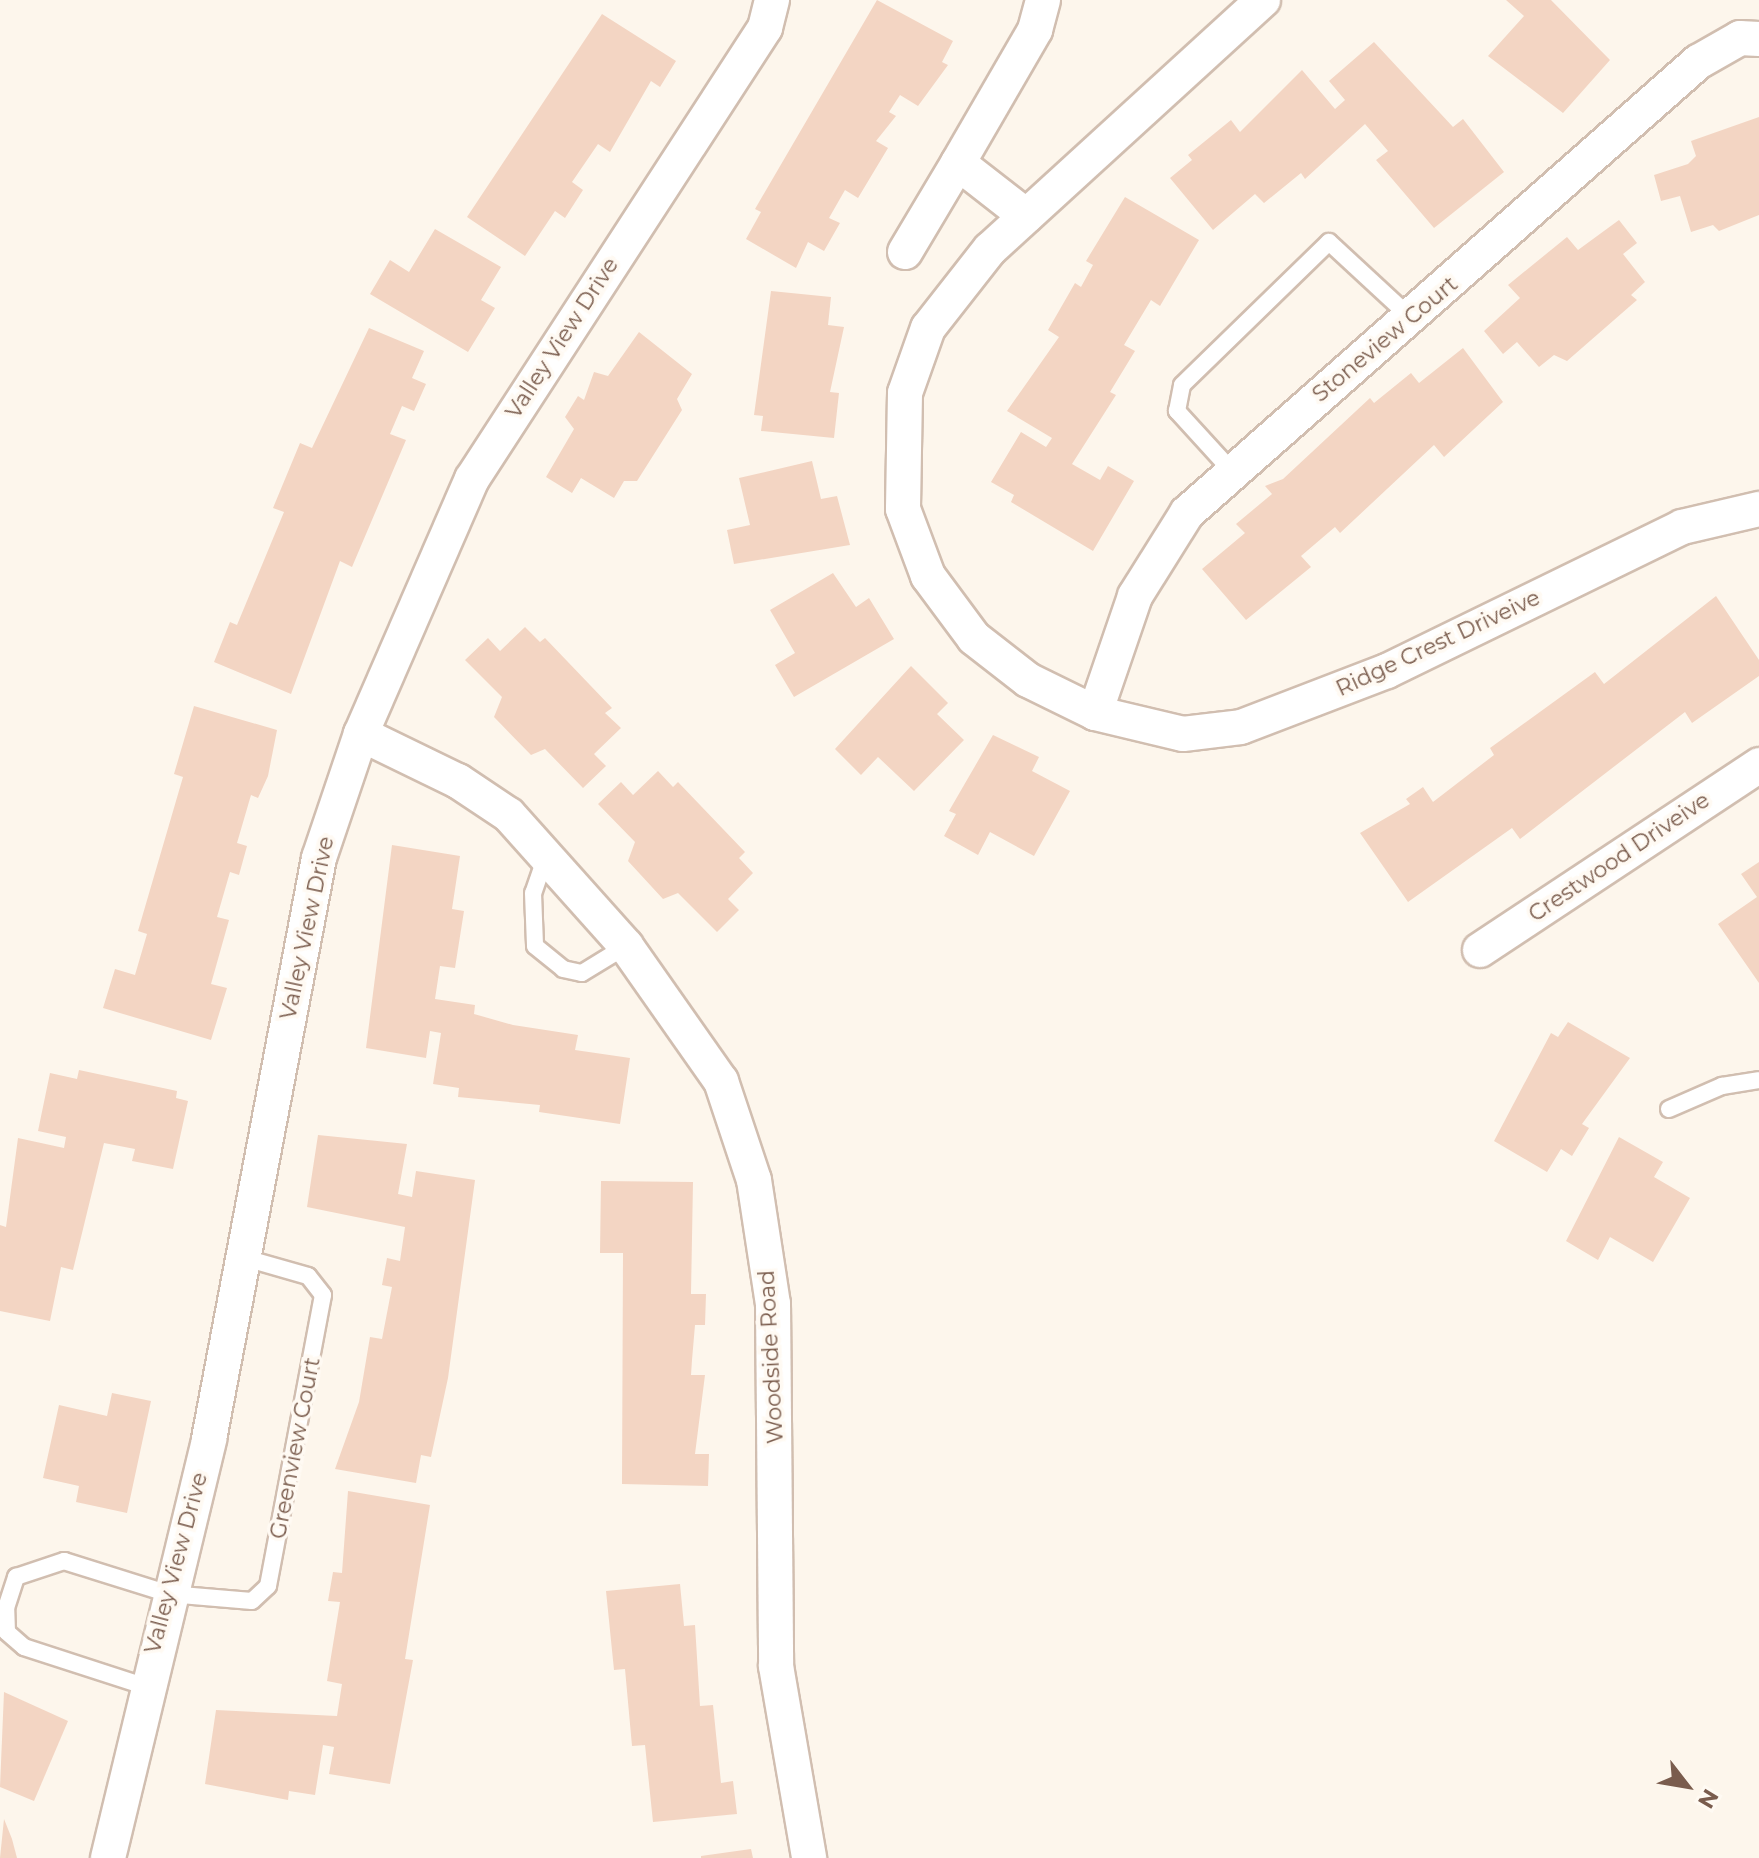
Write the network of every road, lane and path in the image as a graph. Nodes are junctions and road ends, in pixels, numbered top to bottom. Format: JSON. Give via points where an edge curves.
{"nodes":[{"id":1,"x":772,"y":0,"type":"edge"},
{"id":2,"x":1043,"y":0,"type":"edge"},
{"id":3,"x":1263,"y":0,"type":"edge"},
{"id":4,"x":1759,"y":39,"type":"edge"},
{"id":5,"x":958,"y":163,"type":"junction"},
{"id":6,"x":1026,"y":216,"type":"junction"},
{"id":7,"x":905,"y":252,"type":"dead end"},
{"id":8,"x":1410,"y":317,"type":"junction"},
{"id":9,"x":1230,"y":469,"type":"junction"},
{"id":10,"x":1759,"y":509,"type":"edge"},
{"id":11,"x":1095,"y":713,"type":"junction"},
{"id":12,"x":361,"y":734,"type":"junction"},
{"id":13,"x":1759,"y":765,"type":"edge"},
{"id":14,"x":546,"y":856,"type":"junction"},
{"id":15,"x":626,"y":946,"type":"junction"},
{"id":16,"x":1480,"y":950,"type":"dead end"},
{"id":17,"x":1759,"y":1080,"type":"edge"},
{"id":18,"x":1669,"y":1109,"type":"dead end"},
{"id":19,"x":245,"y":1258,"type":"junction"},
{"id":20,"x":169,"y":1594,"type":"junction"},
{"id":21,"x":144,"y":1686,"type":"junction"},
{"id":22,"x":108,"y":1858,"type":"edge"},
{"id":23,"x":809,"y":1858,"type":"edge"}],
"edges":[{"from":1,"to":12,"type":"street","name":"Valley View Drive","via":[[757,40],[472,479]]},
{"from":2,"to":5,"type":"street","via":[[1035,30]]},
{"from":3,"to":6,"type":"street","name":"Ridge Crest Driveive"},
{"from":4,"to":8,"type":"street","name":"Stoneview Court","via":[[1740,38],[1698,62]]},
{"from":5,"to":6,"type":"street"},
{"from":5,"to":7,"type":"street"},
{"from":6,"to":11,"type":"street","name":"Ridge Crest Driveive","via":[[990,249],[928,328],[905,393],[903,509],[928,576],[974,638],[1028,680]]},
{"from":8,"to":9,"type":"street","name":"Stoneview Court"},
{"from":8,"to":9,"type":"lane","via":[[1329,242],[1182,385],[1177,411]]},
{"from":9,"to":11,"type":"street","name":"Stoneview Court","via":[[1187,513],[1135,596]]},
{"from":10,"to":11,"type":"street","name":"Ridge Crest Driveive","via":[[1682,527],[1387,671],[1241,727],[1183,734]]},
{"from":12,"to":14,"type":"street","name":"Woodside Road","via":[[458,781],[509,815]]},
{"from":12,"to":19,"type":"street","name":"Valley View Drive","via":[[319,858]]},
{"from":13,"to":16,"type":"street","name":"Crestwood Driveive"},
{"from":14,"to":15,"type":"street","name":"Woodside Road"},
{"from":14,"to":15,"type":"lane","via":[[533,893],[535,946],[563,969],[582,973]]},
{"from":15,"to":23,"type":"street","name":"Woodside Road","via":[[721,1081],[754,1180],[773,1304],[776,1666]]},
{"from":17,"to":18,"type":"lane","via":[[1722,1086]]},
{"from":19,"to":20,"type":"street","name":"Valley View Drive"},
{"from":19,"to":20,"type":"lane","name":"Greenview Court","via":[[308,1276],[323,1295],[268,1586],[252,1601]]},
{"from":20,"to":21,"type":"street","name":"Valley View Drive"},
{"from":20,"to":21,"type":"lane","name":"Greenview Court","via":[[64,1561],[16,1577],[6,1608],[7,1632],[24,1647]]},
{"from":21,"to":22,"type":"street","name":"Valley View Drive"}]}
